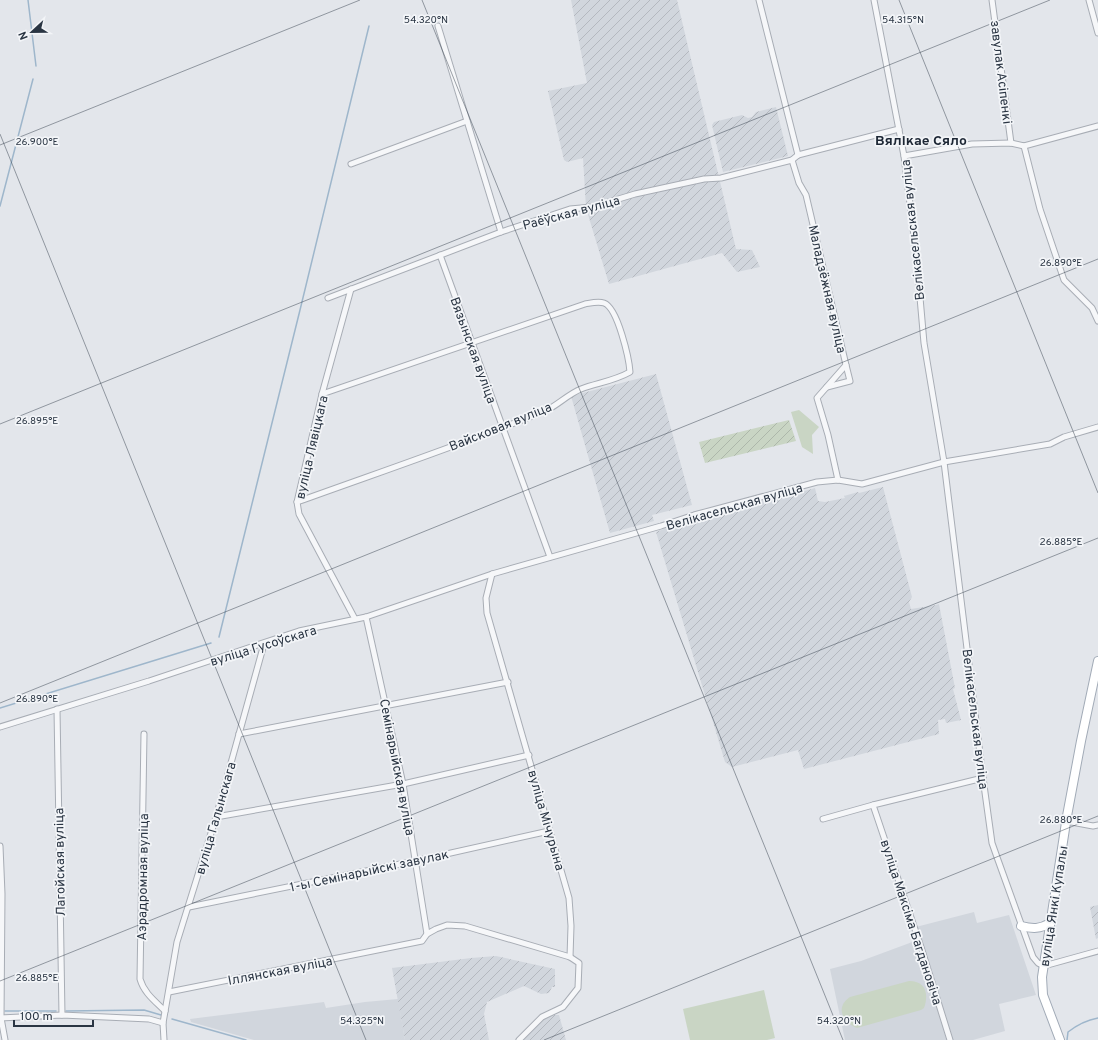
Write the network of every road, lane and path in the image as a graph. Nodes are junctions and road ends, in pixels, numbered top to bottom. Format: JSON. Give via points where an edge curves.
{"nodes":[{"id":1,"x":759,"y":0,"type":"edge"},
{"id":2,"x":874,"y":0,"type":"edge"},
{"id":3,"x":992,"y":0,"type":"edge"},
{"id":4,"x":1089,"y":0,"type":"edge"},
{"id":5,"x":438,"y":26,"type":"dead end"},
{"id":6,"x":1098,"y":33,"type":"edge"},
{"id":7,"x":467,"y":121,"type":"junction"},
{"id":8,"x":1098,"y":126,"type":"edge"},
{"id":9,"x":899,"y":129,"type":"junction"},
{"id":10,"x":1011,"y":143,"type":"junction"},
{"id":11,"x":1024,"y":146,"type":"junction"},
{"id":12,"x":798,"y":154,"type":"junction"},
{"id":13,"x":904,"y":156,"type":"junction"},
{"id":14,"x":792,"y":160,"type":"junction"},
{"id":15,"x":352,"y":164,"type":"dead end"},
{"id":16,"x":501,"y":232,"type":"junction"},
{"id":17,"x":440,"y":255,"type":"junction"},
{"id":18,"x":350,"y":289,"type":"junction"},
{"id":19,"x":328,"y":298,"type":"dead end"},
{"id":20,"x":1098,"y":321,"type":"edge"},
{"id":21,"x":472,"y":343,"type":"junction"},
{"id":22,"x":846,"y":365,"type":"junction"},
{"id":23,"x":826,"y":387,"type":"junction"},
{"id":24,"x":322,"y":394,"type":"junction"},
{"id":25,"x":1098,"y":427,"type":"edge"},
{"id":26,"x":502,"y":428,"type":"junction"},
{"id":27,"x":944,"y":462,"type":"junction"},
{"id":28,"x":838,"y":480,"type":"junction"},
{"id":29,"x":297,"y":502,"type":"junction"},
{"id":30,"x":550,"y":558,"type":"junction"},
{"id":31,"x":492,"y":574,"type":"junction"},
{"id":32,"x":366,"y":617,"type":"junction"},
{"id":33,"x":356,"y":619,"type":"junction"},
{"id":34,"x":264,"y":644,"type":"junction"},
{"id":35,"x":1098,"y":661,"type":"edge"},
{"id":36,"x":508,"y":682,"type":"junction"},
{"id":37,"x":386,"y":705,"type":"junction"},
{"id":38,"x":57,"y":709,"type":"junction"},
{"id":39,"x":0,"y":727,"type":"edge"},
{"id":40,"x":144,"y":734,"type":"dead end"},
{"id":41,"x":239,"y":734,"type":"junction"},
{"id":42,"x":529,"y":755,"type":"junction"},
{"id":43,"x":983,"y":778,"type":"junction"},
{"id":44,"x":404,"y":784,"type":"junction"},
{"id":45,"x":873,"y":805,"type":"junction"},
{"id":46,"x":216,"y":817,"type":"junction"},
{"id":47,"x":823,"y":819,"type":"dead end"},
{"id":48,"x":1066,"y":821,"type":"junction"},
{"id":49,"x":1098,"y":825,"type":"edge"},
{"id":50,"x":549,"y":831,"type":"junction"},
{"id":51,"x":0,"y":846,"type":"edge"},
{"id":52,"x":415,"y":861,"type":"junction"},
{"id":53,"x":1,"y":900,"type":"edge"},
{"id":54,"x":189,"y":907,"type":"junction"},
{"id":55,"x":1050,"y":923,"type":"junction"},
{"id":56,"x":1021,"y":926,"type":"junction"},
{"id":57,"x":427,"y":934,"type":"junction"},
{"id":58,"x":1098,"y":951,"type":"edge"},
{"id":59,"x":570,"y":957,"type":"junction"},
{"id":60,"x":1044,"y":966,"type":"junction"},
{"id":61,"x":169,"y":992,"type":"junction"},
{"id":62,"x":165,"y":1011,"type":"junction"},
{"id":63,"x":62,"y":1015,"type":"junction"},
{"id":64,"x":1,"y":1018,"type":"edge"},
{"id":65,"x":163,"y":1023,"type":"junction"},
{"id":66,"x":1058,"y":1036,"type":"edge"},
{"id":67,"x":5,"y":1040,"type":"edge"},
{"id":68,"x":164,"y":1040,"type":"edge"},
{"id":69,"x":519,"y":1040,"type":"edge"},
{"id":70,"x":950,"y":1040,"type":"edge"}],
"edges":[{"from":1,"to":12,"type":"street"},
{"from":2,"to":9,"type":"street","name":"Велікасельская вуліца"},
{"from":3,"to":10,"type":"street","name":"завулак Асіпенкі"},
{"from":4,"to":6,"type":"street"},
{"from":5,"to":7,"type":"street"},
{"from":7,"to":15,"type":"street"},
{"from":7,"to":16,"type":"street"},
{"from":8,"to":11,"type":"street","name":"завулак Асіпенкі"},
{"from":9,"to":12,"type":"street"},
{"from":9,"to":13,"type":"street","name":"Велікасельская вуліца"},
{"from":10,"to":11,"type":"street","name":"завулак Асіпенкі"},
{"from":10,"to":13,"type":"street","name":"завулак Асіпенкі","via":[[972,144]]},
{"from":11,"to":20,"type":"street","via":[[1040,210],[1064,280],[1092,308]]},
{"from":12,"to":14,"type":"street"},
{"from":13,"to":27,"type":"street","name":"Велікасельская вуліца","via":[[924,343]]},
{"from":14,"to":16,"type":"street","name":"Раёўская вуліца","via":[[721,178],[704,179],[635,194],[592,208],[570,209]]},
{"from":14,"to":22,"type":"street","name":"Маладзёжная вуліца","via":[[806,195]]},
{"from":16,"to":17,"type":"street","name":"Раёўская вуліца"},
{"from":17,"to":18,"type":"street","name":"Раёўская вуліца"},
{"from":17,"to":21,"type":"street","name":"Вязынская вуліца"},
{"from":18,"to":19,"type":"street","name":"Раёўская вуліца"},
{"from":18,"to":24,"type":"street","name":"вуліца Лявіцкага"},
{"from":21,"to":24,"type":"street"},
{"from":21,"to":26,"type":"street","name":"Вязынская вуліца"},
{"from":21,"to":26,"type":"street","name":"Вайсковая вуліца","via":[[596,302],[605,303],[611,308],[617,320],[630,362],[630,372],[581,389],[548,410]]},
{"from":22,"to":23,"type":"street","name":"Маладзёжная вуліца"},
{"from":22,"to":23,"type":"street","via":[[850,381]]},
{"from":23,"to":28,"type":"street","name":"Маладзёжная вуліца","via":[[817,398]]},
{"from":24,"to":29,"type":"street","name":"вуліца Лявіцкага"},
{"from":25,"to":27,"type":"street","via":[[1064,436],[1050,444]]},
{"from":26,"to":29,"type":"street","name":"Вайсковая вуліца"},
{"from":26,"to":30,"type":"street","name":"Вязынская вуліца"},
{"from":27,"to":28,"type":"street","name":"Велікасельская вуліца","via":[[862,484]]},
{"from":27,"to":43,"type":"street","name":"Велікасельская вуліца"},
{"from":28,"to":30,"type":"street","name":"Велікасельская вуліца","via":[[817,482],[745,501]]},
{"from":29,"to":33,"type":"street","name":"вуліца Лявіцкага","via":[[300,514]]},
{"from":30,"to":31,"type":"street","name":"вуліца Гусоўскага"},
{"from":31,"to":32,"type":"street","name":"вуліца Гусоўскага"},
{"from":31,"to":36,"type":"street","name":"вуліца Мічурына","via":[[486,598],[487,613]]},
{"from":32,"to":33,"type":"street","name":"вуліца Гусоўскага"},
{"from":32,"to":37,"type":"street","name":"Семінарыйская вуліца"},
{"from":33,"to":34,"type":"street","name":"вуліца Гусоўскага","via":[[299,631]]},
{"from":34,"to":38,"type":"street","name":"вуліца Гусоўскага"},
{"from":34,"to":41,"type":"street","name":"вуліца Галынскага"},
{"from":35,"to":48,"type":"main road","name":"вуліца Янкі Купалы"},
{"from":36,"to":37,"type":"street"},
{"from":36,"to":42,"type":"street","name":"вуліца Мічурына"},
{"from":37,"to":41,"type":"street"},
{"from":37,"to":44,"type":"street","name":"Семінарыйская вуліца"},
{"from":38,"to":39,"type":"street","name":"вуліца Гусоўскага"},
{"from":38,"to":63,"type":"street","name":"Лагойская вуліца"},
{"from":40,"to":62,"type":"street","name":"Аэрадромная вуліца","via":[[140,980],[146,993]]},
{"from":41,"to":46,"type":"street","name":"вуліца Галынскага"},
{"from":42,"to":44,"type":"street"},
{"from":42,"to":50,"type":"street","name":"вуліца Мічурына"},
{"from":43,"to":45,"type":"street"},
{"from":43,"to":56,"type":"street","name":"Велікасельская вуліца","via":[[992,843]]},
{"from":44,"to":46,"type":"street"},
{"from":44,"to":52,"type":"street","name":"Семінарыйская вуліца"},
{"from":45,"to":47,"type":"street"},
{"from":45,"to":70,"type":"street","name":"вуліца Максіма Багдановіча","via":[[922,947]]},
{"from":46,"to":54,"type":"street","name":"вуліца Галынскага"},
{"from":48,"to":49,"type":"street"},
{"from":48,"to":55,"type":"main road","name":"вуліца Янкі Купалы"},
{"from":50,"to":52,"type":"street","name":"1-ы Семінарыйскі завулак"},
{"from":50,"to":59,"type":"street","name":"вуліца Мічурына","via":[[570,898]]},
{"from":51,"to":53,"type":"street"},
{"from":52,"to":54,"type":"street","name":"1-ы Семінарыйскі завулак"},
{"from":52,"to":57,"type":"street","name":"Семінарыйская вуліца"},
{"from":53,"to":64,"type":"street"},
{"from":54,"to":61,"type":"street","name":"вуліца Галынскага","via":[[177,942]]},
{"from":55,"to":56,"type":"main road","via":[[1040,928]]},
{"from":55,"to":60,"type":"main road","name":"вуліца Янкі Купалы"},
{"from":56,"to":60,"type":"street","name":"Велікасельская вуліца","via":[[1034,957]]},
{"from":57,"to":59,"type":"street","via":[[447,925],[465,926]]},
{"from":57,"to":61,"type":"street","name":"Іллянская вуліца","via":[[422,942]]},
{"from":58,"to":60,"type":"street"},
{"from":59,"to":69,"type":"street","via":[[579,963],[578,988],[563,1007],[542,1017]]},
{"from":60,"to":66,"type":"main road","name":"вуліца Янкі Купалы","via":[[1043,995]]},
{"from":61,"to":62,"type":"street"},
{"from":62,"to":65,"type":"street"},
{"from":63,"to":64,"type":"street"},
{"from":63,"to":65,"type":"street","via":[[149,1019]]},
{"from":64,"to":67,"type":"street"},
{"from":65,"to":68,"type":"street"}]}
